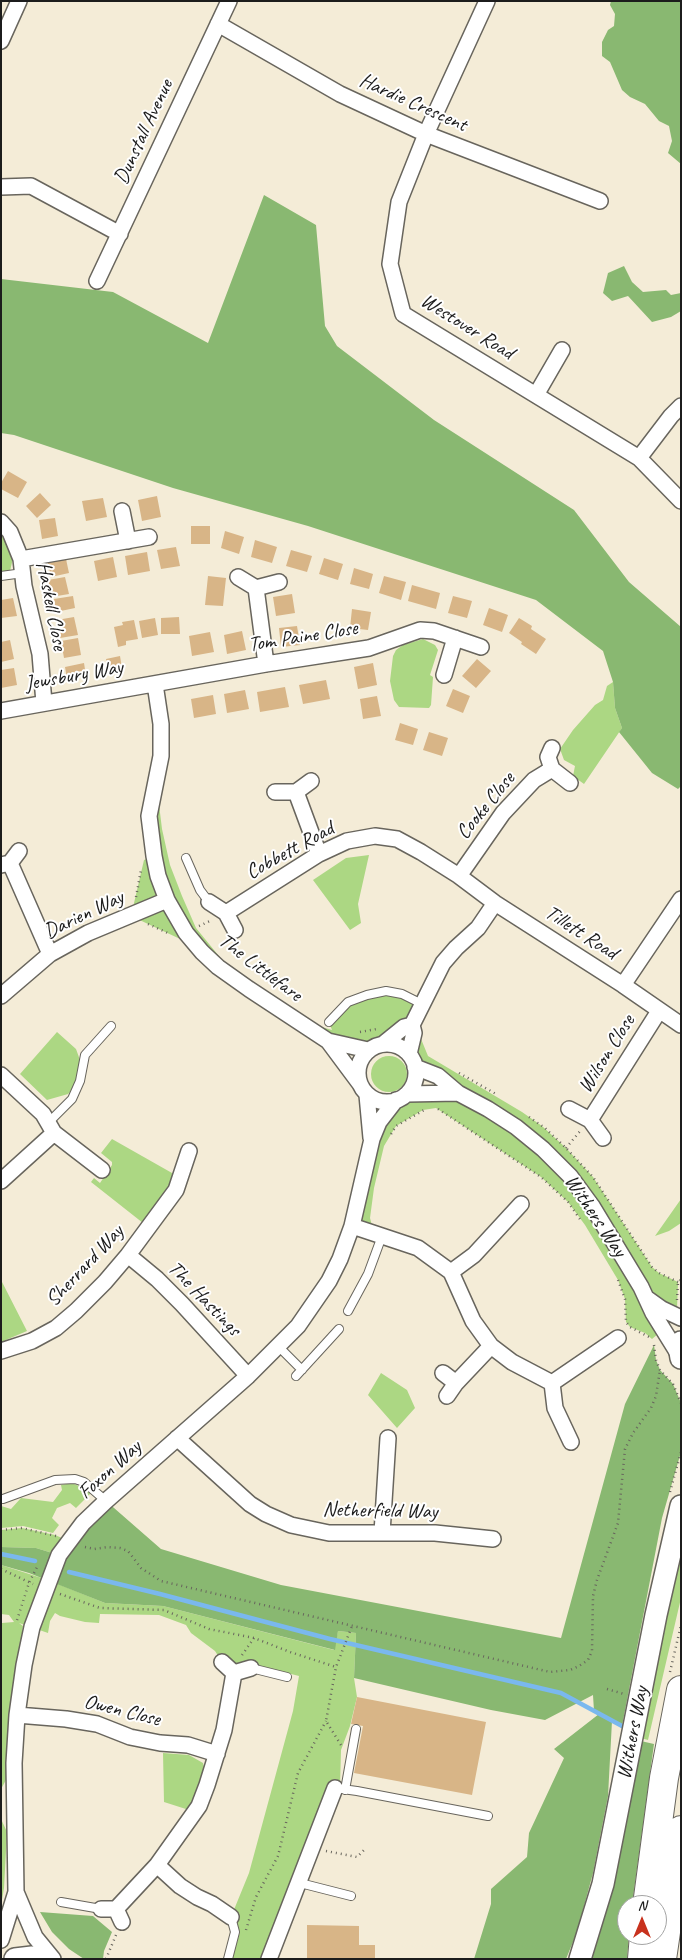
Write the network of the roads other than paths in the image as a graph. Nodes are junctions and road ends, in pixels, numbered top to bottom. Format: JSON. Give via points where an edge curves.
{"nodes":[{"id":1,"x":19,"y":1,"type":"edge"},
{"id":2,"x":229,"y":1,"type":"edge"},
{"id":3,"x":488,"y":1,"type":"edge"},
{"id":4,"x":218,"y":24,"type":"junction"},
{"id":5,"x":1,"y":41,"type":"edge"},
{"id":6,"x":426,"y":134,"type":"junction"},
{"id":7,"x":1,"y":187,"type":"edge"},
{"id":8,"x":600,"y":201,"type":"dead end"},
{"id":9,"x":120,"y":234,"type":"junction"},
{"id":10,"x":97,"y":281,"type":"dead end"},
{"id":11,"x":562,"y":350,"type":"dead end"},
{"id":12,"x":536,"y":395,"type":"junction"},
{"id":13,"x":681,"y":406,"type":"edge"},
{"id":14,"x":639,"y":458,"type":"junction"},
{"id":15,"x":681,"y":501,"type":"edge"},
{"id":16,"x":122,"y":511,"type":"dead end"},
{"id":17,"x":1,"y":522,"type":"edge"},
{"id":18,"x":149,"y":537,"type":"dead end"},
{"id":19,"x":128,"y":540,"type":"junction"},
{"id":20,"x":22,"y":566,"type":"junction"},
{"id":21,"x":1,"y":576,"type":"edge"},
{"id":22,"x":238,"y":577,"type":"dead end"},
{"id":23,"x":278,"y":582,"type":"dead end"},
{"id":24,"x":256,"y":588,"type":"junction"},
{"id":25,"x":455,"y":638,"type":"junction"},
{"id":26,"x":481,"y":647,"type":"dead end"},
{"id":27,"x":266,"y":664,"type":"junction"},
{"id":28,"x":444,"y":676,"type":"dead end"},
{"id":29,"x":155,"y":684,"type":"junction"},
{"id":30,"x":44,"y":703,"type":"junction"},
{"id":31,"x":1,"y":710,"type":"edge"},
{"id":32,"x":552,"y":748,"type":"dead end"},
{"id":33,"x":552,"y":769,"type":"junction"},
{"id":34,"x":311,"y":781,"type":"dead end"},
{"id":35,"x":570,"y":783,"type":"dead end"},
{"id":36,"x":275,"y":792,"type":"dead end"},
{"id":37,"x":296,"y":792,"type":"junction"},
{"id":38,"x":319,"y":854,"type":"junction"},
{"id":39,"x":186,"y":858,"type":"dead end"},
{"id":40,"x":10,"y":860,"type":"edge"},
{"id":41,"x":459,"y":876,"type":"junction"},
{"id":42,"x":681,"y":899,"type":"edge"},
{"id":43,"x":167,"y":900,"type":"junction"},
{"id":44,"x":209,"y":902,"type":"joint"},
{"id":45,"x":495,"y":903,"type":"junction"},
{"id":46,"x":226,"y":913,"type":"junction"},
{"id":47,"x":235,"y":930,"type":"dead end"},
{"id":48,"x":50,"y":954,"type":"junction"},
{"id":49,"x":623,"y":986,"type":"junction"},
{"id":50,"x":1,"y":996,"type":"edge"},
{"id":51,"x":422,"y":1004,"type":"junction"},
{"id":52,"x":659,"y":1012,"type":"junction"},
{"id":53,"x":329,"y":1022,"type":"dead end"},
{"id":54,"x":412,"y":1025,"type":"junction"},
{"id":55,"x":681,"y":1025,"type":"edge"},
{"id":56,"x":111,"y":1026,"type":"dead end"},
{"id":57,"x":328,"y":1041,"type":"junction"},
{"id":58,"x":383,"y":1044,"type":"junction"},
{"id":59,"x":368,"y":1050,"type":"junction"},
{"id":60,"x":412,"y":1060,"type":"junction"},
{"id":61,"x":1,"y":1075,"type":"edge"},
{"id":62,"x":364,"y":1089,"type":"junction"},
{"id":63,"x":458,"y":1093,"type":"junction"},
{"id":64,"x":402,"y":1097,"type":"junction"},
{"id":65,"x":569,"y":1109,"type":"dead end"},
{"id":66,"x":590,"y":1120,"type":"junction"},
{"id":67,"x":51,"y":1128,"type":"junction"},
{"id":68,"x":603,"y":1138,"type":"dead end"},
{"id":69,"x":372,"y":1139,"type":"junction"},
{"id":70,"x":189,"y":1151,"type":"dead end"},
{"id":71,"x":102,"y":1170,"type":"dead end"},
{"id":72,"x":1,"y":1181,"type":"edge"},
{"id":73,"x":521,"y":1204,"type":"dead end"},
{"id":74,"x":352,"y":1226,"type":"junction"},
{"id":75,"x":382,"y":1236,"type":"junction"},
{"id":76,"x":128,"y":1255,"type":"junction"},
{"id":77,"x":451,"y":1272,"type":"junction"},
{"id":78,"x":648,"y":1299,"type":"junction"},
{"id":79,"x":348,"y":1311,"type":"dead end"},
{"id":80,"x":679,"y":1314,"type":"edge"},
{"id":81,"x":339,"y":1329,"type":"dead end"},
{"id":82,"x":618,"y":1338,"type":"dead end"},
{"id":83,"x":491,"y":1346,"type":"junction"},
{"id":84,"x":279,"y":1347,"type":"junction"},
{"id":85,"x":1,"y":1351,"type":"edge"},
{"id":86,"x":680,"y":1352,"type":"edge"},
{"id":87,"x":443,"y":1373,"type":"dead end"},
{"id":88,"x":248,"y":1376,"type":"junction"},
{"id":89,"x":456,"y":1383,"type":"junction"},
{"id":90,"x":552,"y":1383,"type":"junction"},
{"id":91,"x":447,"y":1396,"type":"dead end"},
{"id":92,"x":177,"y":1438,"type":"junction"},
{"id":93,"x":388,"y":1438,"type":"dead end"},
{"id":94,"x":571,"y":1442,"type":"dead end"},
{"id":95,"x":3,"y":1499,"type":"dead end"},
{"id":96,"x":106,"y":1501,"type":"junction"},
{"id":97,"x":681,"y":1506,"type":"edge"},
{"id":98,"x":382,"y":1533,"type":"junction"},
{"id":99,"x":493,"y":1539,"type":"dead end"},
{"id":100,"x":222,"y":1662,"type":"dead end"},
{"id":101,"x":251,"y":1668,"type":"joint"},
{"id":102,"x":234,"y":1673,"type":"junction"},
{"id":103,"x":287,"y":1677,"type":"dead end"},
{"id":104,"x":681,"y":1690,"type":"edge"},
{"id":105,"x":17,"y":1715,"type":"junction"},
{"id":106,"x":356,"y":1729,"type":"dead end"},
{"id":107,"x":217,"y":1754,"type":"junction"},
{"id":108,"x":340,"y":1789,"type":"junction"},
{"id":109,"x":7,"y":1804,"type":"edge"},
{"id":110,"x":488,"y":1816,"type":"dead end"},
{"id":111,"x":681,"y":1830,"type":"edge"},
{"id":112,"x":157,"y":1865,"type":"junction"},
{"id":113,"x":300,"y":1883,"type":"junction"},
{"id":114,"x":16,"y":1892,"type":"junction"},
{"id":115,"x":648,"y":1895,"type":"edge"},
{"id":116,"x":351,"y":1896,"type":"dead end"},
{"id":117,"x":61,"y":1902,"type":"dead end"},
{"id":118,"x":113,"y":1913,"type":"joint"},
{"id":119,"x":230,"y":1916,"type":"joint"},
{"id":120,"x":1,"y":1940,"type":"edge"},
{"id":121,"x":643,"y":1945,"type":"edge"},
{"id":122,"x":16,"y":1959,"type":"edge"},
{"id":123,"x":40,"y":1959,"type":"edge"},
{"id":124,"x":53,"y":1959,"type":"edge"},
{"id":125,"x":228,"y":1959,"type":"edge"},
{"id":126,"x":269,"y":1959,"type":"edge"},
{"id":127,"x":580,"y":1959,"type":"edge"},
{"id":128,"x":642,"y":1959,"type":"edge"},
{"id":129,"x":662,"y":1959,"type":"edge"}],
"edges":[{"from":1,"to":5,"type":"street"},
{"from":2,"to":4,"type":"street","name":"Dunstall Avenue"},
{"from":3,"to":6,"type":"street","name":"Westover Road"},
{"from":4,"to":6,"type":"street","name":"Hardie Crescent","via":[[340,94]]},
{"from":4,"to":9,"type":"street","name":"Dunstall Avenue"},
{"from":6,"to":8,"type":"street","name":"Hardie Crescent"},
{"from":6,"to":12,"type":"street","name":"Westover Road","via":[[399,202],[390,264],[403,314]]},
{"from":7,"to":9,"type":"street","via":[[32,186]]},
{"from":9,"to":10,"type":"street","name":"Dunstall Avenue"},
{"from":11,"to":12,"type":"street"},
{"from":12,"to":14,"type":"street","name":"Westover Road"},
{"from":13,"to":14,"type":"street"},
{"from":14,"to":15,"type":"street","name":"Westover Road"},
{"from":16,"to":19,"type":"street"},
{"from":17,"to":20,"type":"street","name":"Haskell Close","via":[[10,532]]},
{"from":18,"to":19,"type":"street"},
{"from":19,"to":20,"type":"street"},
{"from":20,"to":21,"type":"lane"},
{"from":20,"to":30,"type":"street","name":"Haskell Close","via":[[40,654]]},
{"from":22,"to":24,"type":"street"},
{"from":23,"to":24,"type":"street"},
{"from":24,"to":27,"type":"street"},
{"from":25,"to":26,"type":"street","name":"Tom Paine Close"},
{"from":25,"to":27,"type":"street","name":"Tom Paine Close","via":[[420,630],[369,648]]},
{"from":25,"to":28,"type":"street"},
{"from":27,"to":29,"type":"street","name":"Tom Paine Close"},
{"from":29,"to":30,"type":"street","name":"Jewsbury Way"},
{"from":29,"to":43,"type":"street","name":"The Littlefare","via":[[161,724],[161,756],[150,816],[158,876]]},
{"from":30,"to":31,"type":"street","name":"Jewsbury Way"},
{"from":32,"to":33,"type":"street","via":[[548,757]]},
{"from":33,"to":35,"type":"street"},
{"from":33,"to":41,"type":"street","name":"Cooke Close","via":[[534,780],[502,813]]},
{"from":34,"to":37,"type":"street"},
{"from":36,"to":37,"type":"street"},
{"from":37,"to":38,"type":"street"},
{"from":38,"to":41,"type":"street","name":"Cobbett Road","via":[[347,841],[375,836],[397,839]]},
{"from":38,"to":46,"type":"street","name":"Cobbett Road"},
{"from":39,"to":44,"type":"lane"},
{"from":40,"to":48,"type":"street"},
{"from":41,"to":45,"type":"street","name":"Tillett Road"},
{"from":42,"to":49,"type":"street"},
{"from":43,"to":48,"type":"street","name":"Darien Way","via":[[88,933]]},
{"from":43,"to":57,"type":"street","name":"The Littlefare","via":[[186,933],[218,968]]},
{"from":44,"to":46,"type":"street"},
{"from":45,"to":49,"type":"street","name":"Tillett Road"},
{"from":45,"to":51,"type":"street","via":[[478,928],[443,963]]},
{"from":46,"to":47,"type":"street"},
{"from":48,"to":50,"type":"street","name":"Darien Way"},
{"from":49,"to":52,"type":"street","name":"Tillett Road"},
{"from":51,"to":53,"type":"lane","via":[[402,994],[367,995],[348,1002]]},
{"from":51,"to":54,"type":"street"},
{"from":52,"to":55,"type":"street","name":"Tillett Road"},
{"from":52,"to":66,"type":"street","name":"Wilson Close"},
{"from":54,"to":58,"type":"street","via":[[404,1027]]},
{"from":54,"to":60,"type":"street"},
{"from":56,"to":67,"type":"lane","via":[[85,1055],[80,1081],[72,1099]]},
{"from":57,"to":59,"type":"street","name":"The Littlefare"},
{"from":57,"to":62,"type":"street","name":"The Littlefare"},
{"from":58,"to":59,"type":"street"},
{"from":58,"to":60,"type":"street","via":[[401,1048]]},
{"from":59,"to":62,"type":"street","via":[[359,1066]]},
{"from":60,"to":63,"type":"street","name":"Withers Way"},
{"from":60,"to":64,"type":"street","via":[[416,1077],[413,1086]]},
{"from":61,"to":67,"type":"street","via":[[27,1097]]},
{"from":62,"to":64,"type":"street","via":[[381,1101]]},
{"from":62,"to":69,"type":"street","name":"Foxon Way"},
{"from":63,"to":64,"type":"street","name":"Withers Way","via":[[435,1100]]},
{"from":63,"to":78,"type":"street","name":"Withers Way","via":[[516,1127],[570,1176],[592,1206]]},
{"from":64,"to":69,"type":"street","name":"Foxon Way","via":[[379,1122]]},
{"from":65,"to":66,"type":"street","name":"Wilson Close"},
{"from":66,"to":68,"type":"street","name":"Wilson Close"},
{"from":67,"to":71,"type":"street"},
{"from":67,"to":72,"type":"street"},
{"from":69,"to":74,"type":"street","name":"Foxon Way"},
{"from":70,"to":76,"type":"street","name":"Sherrard Way","via":[[176,1190]]},
{"from":73,"to":77,"type":"street","via":[[474,1255]]},
{"from":74,"to":75,"type":"street"},
{"from":74,"to":84,"type":"street","name":"Foxon Way","via":[[330,1281]]},
{"from":75,"to":77,"type":"street","via":[[418,1248]]},
{"from":75,"to":79,"type":"lane","via":[[368,1274]]},
{"from":76,"to":85,"type":"street","name":"Sherrard Way","via":[[105,1282],[56,1328],[32,1341]]},
{"from":76,"to":88,"type":"street","name":"The Hastings","via":[[182,1304]]},
{"from":77,"to":83,"type":"street","via":[[473,1321]]},
{"from":78,"to":80,"type":"street","name":"Withers Way","via":[[662,1310]]},
{"from":78,"to":86,"type":"street","name":"Withers Way","via":[[653,1313]]},
{"from":81,"to":84,"type":"lane","via":[[299,1373]]},
{"from":82,"to":90,"type":"street"},
{"from":83,"to":89,"type":"street"},
{"from":83,"to":90,"type":"street","via":[[512,1362]]},
{"from":84,"to":88,"type":"street","name":"Foxon Way"},
{"from":87,"to":89,"type":"street"},
{"from":88,"to":92,"type":"street","name":"Foxon Way"},
{"from":89,"to":91,"type":"street"},
{"from":90,"to":94,"type":"street","via":[[555,1408]]},
{"from":92,"to":96,"type":"street","name":"Foxon Way"},
{"from":92,"to":98,"type":"street","name":"Netherfield Way","via":[[233,1491],[266,1514],[292,1525],[329,1533]]},
{"from":93,"to":98,"type":"street"},
{"from":95,"to":96,"type":"lane","via":[[55,1480],[74,1479],[84,1482]]},
{"from":96,"to":105,"type":"street","name":"Foxon Way","via":[[83,1523],[59,1555],[32,1626]]},
{"from":97,"to":127,"type":"street","name":"Withers Way","via":[[656,1614],[603,1884]]},
{"from":98,"to":99,"type":"street","name":"Netherfield Way","via":[[435,1533]]},
{"from":100,"to":102,"type":"street"},
{"from":101,"to":102,"type":"street"},
{"from":101,"to":103,"type":"lane"},
{"from":102,"to":107,"type":"street"},
{"from":104,"to":115,"type":"highway","via":[[664,1778]]},
{"from":105,"to":107,"type":"street","name":"Owen Close","via":[[97,1724],[130,1737],[188,1745]]},
{"from":105,"to":109,"type":"street","name":"Foxon Way"},
{"from":106,"to":108,"type":"lane"},
{"from":107,"to":112,"type":"street","via":[[199,1806]]},
{"from":108,"to":110,"type":"lane"},
{"from":108,"to":113,"type":"street"},
{"from":109,"to":114,"type":"street","name":"Foxon Way"},
{"from":111,"to":129,"type":"highway"},
{"from":112,"to":118,"type":"street"},
{"from":112,"to":119,"type":"street","via":[[180,1886]]},
{"from":113,"to":116,"type":"lane"},
{"from":113,"to":126,"type":"street"},
{"from":114,"to":120,"type":"street","name":"Foxon Way"},
{"from":114,"to":124,"type":"street","name":"Foxon Way","via":[[35,1937]]},
{"from":117,"to":118,"type":"lane"},
{"from":119,"to":125,"type":"lane","via":[[235,1932]]},
{"from":121,"to":128,"type":"highway"},
{"from":122,"to":123,"type":"street"}]}
